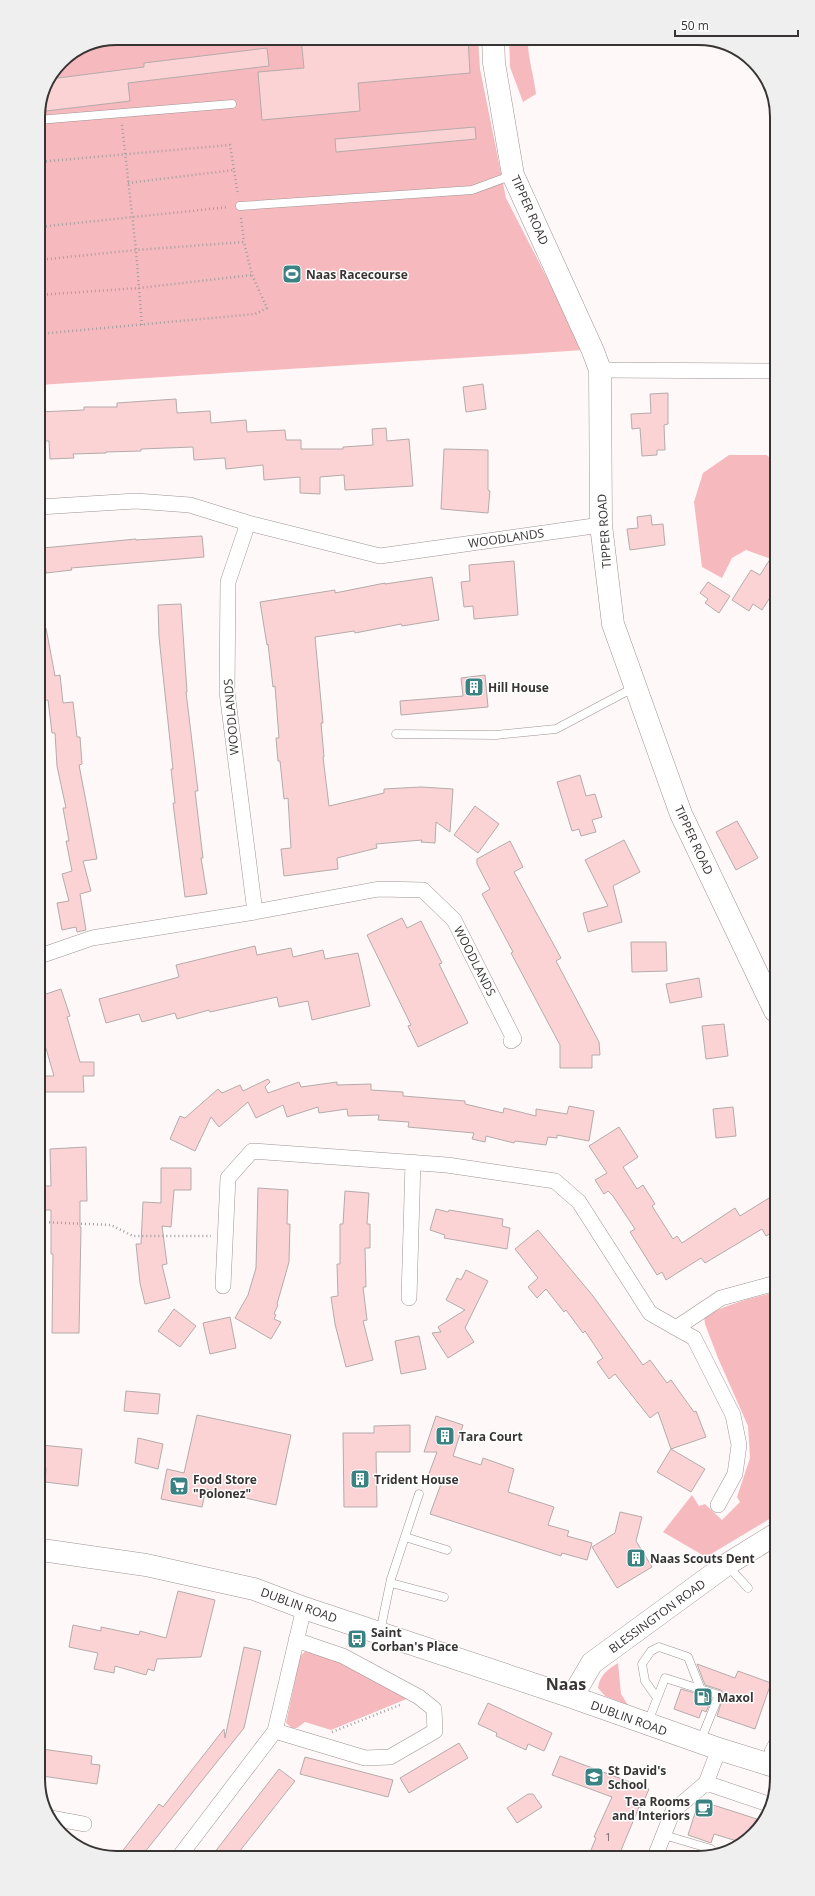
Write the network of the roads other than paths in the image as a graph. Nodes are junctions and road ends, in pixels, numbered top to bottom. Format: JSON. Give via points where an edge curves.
{"nodes":[{"id":1,"x":493,"y":45,"type":"edge"},
{"id":2,"x":232,"y":104,"type":"dead end"},
{"id":3,"x":45,"y":119,"type":"edge"},
{"id":4,"x":514,"y":175,"type":"junction"},
{"id":5,"x":240,"y":206,"type":"road end"},
{"id":6,"x":600,"y":370,"type":"junction"},
{"id":7,"x":770,"y":371,"type":"edge"},
{"id":8,"x":45,"y":507,"type":"edge"},
{"id":9,"x":248,"y":523,"type":"junction"},
{"id":10,"x":601,"y":526,"type":"junction"},
{"id":11,"x":636,"y":687,"type":"junction"},
{"id":12,"x":396,"y":734,"type":"dead end"},
{"id":13,"x":255,"y":912,"type":"junction"},
{"id":14,"x":45,"y":954,"type":"edge"},
{"id":15,"x":770,"y":1001,"type":"edge"},
{"id":16,"x":511,"y":1041,"type":"dead end"},
{"id":17,"x":413,"y":1162,"type":"junction"},
{"id":18,"x":770,"y":1285,"type":"edge"},
{"id":19,"x":223,"y":1286,"type":"dead end"},
{"id":20,"x":409,"y":1298,"type":"dead end"},
{"id":21,"x":676,"y":1328,"type":"junction"},
{"id":22,"x":419,"y":1494,"type":"dead end"},
{"id":23,"x":718,"y":1505,"type":"dead end"},
{"id":24,"x":405,"y":1537,"type":"junction"},
{"id":25,"x":770,"y":1538,"type":"edge"},
{"id":26,"x":45,"y":1550,"type":"edge"},
{"id":27,"x":447,"y":1550,"type":"dead end"},
{"id":28,"x":726,"y":1565,"type":"junction"},
{"id":29,"x":391,"y":1583,"type":"junction"},
{"id":30,"x":748,"y":1588,"type":"dead end"},
{"id":31,"x":444,"y":1597,"type":"dead end"},
{"id":32,"x":304,"y":1608,"type":"junction"},
{"id":33,"x":380,"y":1633,"type":"junction"},
{"id":34,"x":296,"y":1640,"type":"junction"},
{"id":35,"x":701,"y":1690,"type":"junction"},
{"id":36,"x":572,"y":1697,"type":"junction"},
{"id":37,"x":657,"y":1698,"type":"junction"},
{"id":38,"x":648,"y":1725,"type":"junction"},
{"id":39,"x":275,"y":1731,"type":"junction"},
{"id":40,"x":710,"y":1746,"type":"junction"},
{"id":41,"x":770,"y":1765,"type":"edge"},
{"id":42,"x":706,"y":1783,"type":"junction"},
{"id":43,"x":766,"y":1803,"type":"edge"},
{"id":44,"x":57,"y":1819,"type":"edge"},
{"id":45,"x":84,"y":1824,"type":"dead end"},
{"id":46,"x":664,"y":1835,"type":"junction"},
{"id":47,"x":711,"y":1849,"type":"dead end"},
{"id":48,"x":185,"y":1851,"type":"edge"},
{"id":49,"x":657,"y":1851,"type":"edge"}],
"edges":[{"from":1,"to":4,"type":"street","name":"TIPPER ROAD"},
{"from":2,"to":3,"type":"lane"},
{"from":4,"to":5,"type":"lane","via":[[472,190]]},
{"from":4,"to":6,"type":"street","name":"TIPPER ROAD","via":[[594,351]]},
{"from":6,"to":7,"type":"street"},
{"from":6,"to":10,"type":"street","name":"TIPPER ROAD"},
{"from":8,"to":9,"type":"street","name":"WOODLANDS","via":[[136,502],[182,504]]},
{"from":9,"to":10,"type":"street","name":"WOODLANDS","via":[[380,556]]},
{"from":9,"to":13,"type":"street","name":"WOODLANDS","via":[[228,582],[227,692]]},
{"from":10,"to":11,"type":"street","name":"TIPPER ROAD","via":[[614,624]]},
{"from":11,"to":12,"type":"lane","via":[[556,729],[496,735]]},
{"from":11,"to":15,"type":"street","name":"TIPPER ROAD","via":[[681,814]]},
{"from":13,"to":14,"type":"street","name":"WOODLANDS","via":[[92,938]]},
{"from":13,"to":16,"type":"street","name":"WOODLANDS","via":[[379,889],[423,890],[454,920],[514,1039]]},
{"from":17,"to":19,"type":"street","via":[[252,1151],[228,1178]]},
{"from":17,"to":20,"type":"street"},
{"from":17,"to":21,"type":"street","via":[[555,1181],[579,1202],[650,1313]]},
{"from":18,"to":21,"type":"street","via":[[721,1298]]},
{"from":21,"to":23,"type":"street","via":[[694,1338],[733,1415],[739,1445],[735,1474]]},
{"from":22,"to":24,"type":"lane"},
{"from":24,"to":27,"type":"lane"},
{"from":24,"to":29,"type":"lane"},
{"from":25,"to":28,"type":"street","name":"BLESSINGTON ROAD"},
{"from":26,"to":32,"type":"street","name":"DUBLIN ROAD","via":[[146,1565],[254,1589]]},
{"from":28,"to":30,"type":"lane"},
{"from":28,"to":36,"type":"street","name":"BLESSINGTON ROAD","via":[[592,1663]]},
{"from":29,"to":31,"type":"lane"},
{"from":29,"to":33,"type":"lane"},
{"from":32,"to":33,"type":"street","name":"DUBLIN ROAD"},
{"from":32,"to":34,"type":"street"},
{"from":33,"to":36,"type":"street","name":"DUBLIN ROAD"},
{"from":34,"to":39,"type":"street"},
{"from":34,"to":39,"type":"street","via":[[343,1656],[419,1697],[434,1709],[435,1731],[390,1757],[365,1758]]},
{"from":35,"to":37,"type":"lane","via":[[665,1678]]},
{"from":35,"to":37,"type":"lane","via":[[688,1657],[658,1647],[651,1651],[642,1664],[645,1681]]},
{"from":35,"to":40,"type":"lane","via":[[719,1695]]},
{"from":36,"to":38,"type":"street","name":"DUBLIN ROAD"},
{"from":37,"to":38,"type":"lane"},
{"from":38,"to":40,"type":"street","name":"DUBLIN ROAD"},
{"from":39,"to":48,"type":"street"},
{"from":40,"to":41,"type":"street","name":"DUBLIN ROAD"},
{"from":40,"to":42,"type":"street"},
{"from":42,"to":43,"type":"street"},
{"from":42,"to":46,"type":"street","via":[[673,1811]]},
{"from":44,"to":45,"type":"street"},
{"from":46,"to":47,"type":"lane"},
{"from":46,"to":49,"type":"street"}]}
